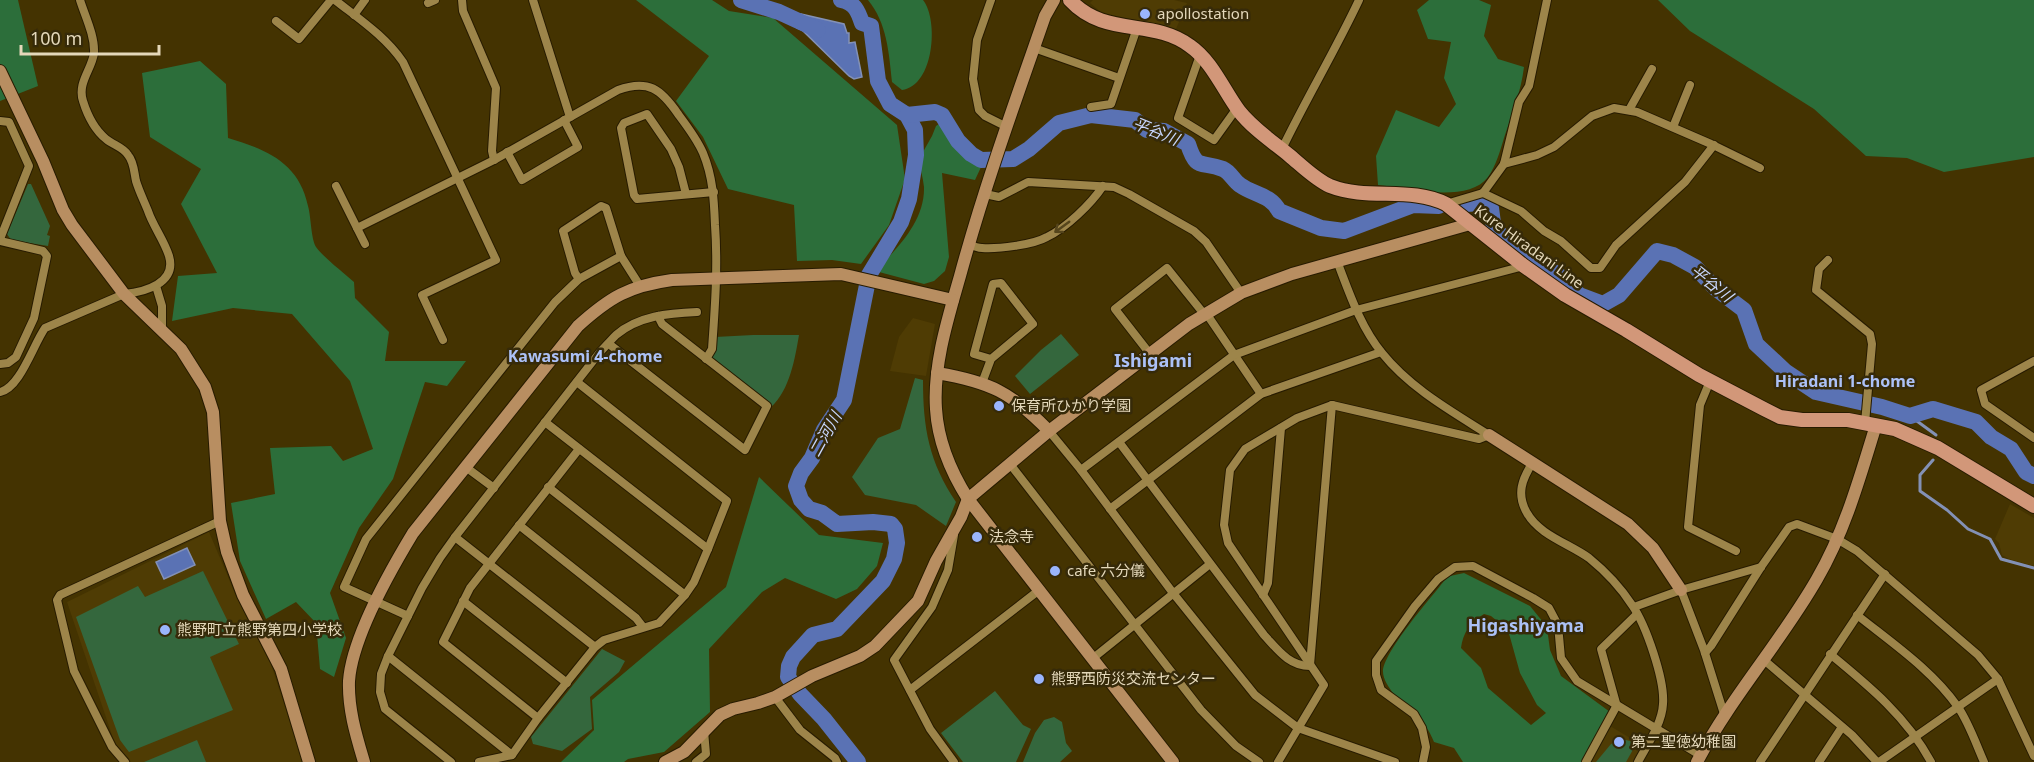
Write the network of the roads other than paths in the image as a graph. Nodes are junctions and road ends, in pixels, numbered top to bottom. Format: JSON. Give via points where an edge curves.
{"nodes":[{"id":1,"x":80,"y":0,"type":"edge"},
{"id":2,"x":333,"y":0,"type":"edge"},
{"id":3,"x":364,"y":0,"type":"edge"},
{"id":4,"x":462,"y":0,"type":"edge"},
{"id":5,"x":534,"y":0,"type":"edge"},
{"id":6,"x":991,"y":0,"type":"edge"},
{"id":7,"x":1070,"y":0,"type":"edge"},
{"id":8,"x":1359,"y":0,"type":"edge"},
{"id":9,"x":1547,"y":0,"type":"edge"},
{"id":10,"x":1050,"y":1,"type":"edge"},
{"id":11,"x":354,"y":15,"type":"junction"},
{"id":12,"x":276,"y":21,"type":"dead end"},
{"id":13,"x":1137,"y":28,"type":"junction"},
{"id":14,"x":1034,"y":48,"type":"junction"},
{"id":15,"x":1200,"y":55,"type":"junction"},
{"id":16,"x":1652,"y":69,"type":"dead end"},
{"id":17,"x":0,"y":71,"type":"edge"},
{"id":18,"x":1119,"y":78,"type":"junction"},
{"id":19,"x":1690,"y":85,"type":"dead end"},
{"id":20,"x":1091,"y":107,"type":"dead end"},
{"id":21,"x":1237,"y":108,"type":"junction"},
{"id":22,"x":1629,"y":111,"type":"junction"},
{"id":23,"x":567,"y":119,"type":"junction"},
{"id":24,"x":0,"y":121,"type":"edge"},
{"id":25,"x":1007,"y":127,"type":"junction"},
{"id":26,"x":1673,"y":127,"type":"junction"},
{"id":27,"x":1714,"y":145,"type":"junction"},
{"id":28,"x":1282,"y":150,"type":"junction"},
{"id":29,"x":507,"y":152,"type":"junction"},
{"id":30,"x":494,"y":160,"type":"junction"},
{"id":31,"x":1504,"y":164,"type":"junction"},
{"id":32,"x":1760,"y":168,"type":"dead end"},
{"id":33,"x":457,"y":179,"type":"junction"},
{"id":34,"x":336,"y":186,"type":"dead end"},
{"id":35,"x":1102,"y":186,"type":"junction"},
{"id":36,"x":714,"y":192,"type":"junction"},
{"id":37,"x":1483,"y":193,"type":"junction"},
{"id":38,"x":686,"y":194,"type":"junction"},
{"id":39,"x":985,"y":194,"type":"junction"},
{"id":40,"x":1446,"y":204,"type":"junction"},
{"id":41,"x":1470,"y":224,"type":"junction"},
{"id":42,"x":357,"y":228,"type":"junction"},
{"id":43,"x":0,"y":240,"type":"edge"},
{"id":44,"x":365,"y":244,"type":"dead end"},
{"id":45,"x":969,"y":244,"type":"junction"},
{"id":46,"x":621,"y":256,"type":"junction"},
{"id":47,"x":1828,"y":260,"type":"dead end"},
{"id":48,"x":1337,"y":261,"type":"junction"},
{"id":49,"x":1524,"y":266,"type":"junction"},
{"id":50,"x":718,"y":278,"type":"junction"},
{"id":51,"x":579,"y":279,"type":"junction"},
{"id":52,"x":156,"y":286,"type":"junction"},
{"id":53,"x":640,"y":286,"type":"junction"},
{"id":54,"x":1241,"y":293,"type":"junction"},
{"id":55,"x":124,"y":294,"type":"junction"},
{"id":56,"x":953,"y":300,"type":"junction"},
{"id":57,"x":1356,"y":310,"type":"junction"},
{"id":58,"x":697,"y":312,"type":"dead end"},
{"id":59,"x":1205,"y":313,"type":"junction"},
{"id":60,"x":658,"y":316,"type":"junction"},
{"id":61,"x":162,"y":330,"type":"junction"},
{"id":62,"x":443,"y":340,"type":"dead end"},
{"id":63,"x":609,"y":344,"type":"junction"},
{"id":64,"x":1381,"y":352,"type":"junction"},
{"id":65,"x":1150,"y":354,"type":"junction"},
{"id":66,"x":1234,"y":355,"type":"junction"},
{"id":67,"x":706,"y":359,"type":"junction"},
{"id":68,"x":990,"y":359,"type":"junction"},
{"id":69,"x":2034,"y":361,"type":"edge"},
{"id":70,"x":0,"y":364,"type":"edge"},
{"id":71,"x":937,"y":373,"type":"junction"},
{"id":72,"x":1710,"y":381,"type":"junction"},
{"id":73,"x":577,"y":382,"type":"junction"},
{"id":74,"x":982,"y":383,"type":"junction"},
{"id":75,"x":0,"y":392,"type":"edge"},
{"id":76,"x":1261,"y":394,"type":"junction"},
{"id":77,"x":1332,"y":405,"type":"junction"},
{"id":78,"x":1869,"y":419,"type":"junction"},
{"id":79,"x":545,"y":422,"type":"junction"},
{"id":80,"x":1281,"y":428,"type":"junction"},
{"id":81,"x":1049,"y":432,"type":"junction"},
{"id":82,"x":1489,"y":435,"type":"junction"},
{"id":83,"x":2034,"y":438,"type":"edge"},
{"id":84,"x":1119,"y":442,"type":"junction"},
{"id":85,"x":579,"y":449,"type":"junction"},
{"id":86,"x":1533,"y":462,"type":"junction"},
{"id":87,"x":1010,"y":464,"type":"junction"},
{"id":88,"x":466,"y":468,"type":"junction"},
{"id":89,"x":1081,"y":470,"type":"junction"},
{"id":90,"x":1148,"y":481,"type":"junction"},
{"id":91,"x":494,"y":488,"type":"junction"},
{"id":92,"x":548,"y":488,"type":"junction"},
{"id":93,"x":968,"y":499,"type":"junction"},
{"id":94,"x":2034,"y":506,"type":"edge"},
{"id":95,"x":1110,"y":509,"type":"junction"},
{"id":96,"x":220,"y":521,"type":"junction"},
{"id":97,"x":519,"y":525,"type":"junction"},
{"id":98,"x":955,"y":529,"type":"junction"},
{"id":99,"x":455,"y":537,"type":"junction"},
{"id":100,"x":1837,"y":539,"type":"junction"},
{"id":101,"x":708,"y":549,"type":"junction"},
{"id":102,"x":1736,"y":551,"type":"dead end"},
{"id":103,"x":488,"y":563,"type":"junction"},
{"id":104,"x":1210,"y":564,"type":"junction"},
{"id":105,"x":1761,"y":567,"type":"junction"},
{"id":106,"x":1885,"y":574,"type":"junction"},
{"id":107,"x":1681,"y":590,"type":"junction"},
{"id":108,"x":1038,"y":591,"type":"junction"},
{"id":109,"x":1173,"y":593,"type":"junction"},
{"id":110,"x":685,"y":595,"type":"junction"},
{"id":111,"x":1263,"y":595,"type":"junction"},
{"id":112,"x":463,"y":601,"type":"junction"},
{"id":113,"x":376,"y":602,"type":"junction"},
{"id":114,"x":1635,"y":610,"type":"junction"},
{"id":115,"x":1857,"y":615,"type":"junction"},
{"id":116,"x":408,"y":616,"type":"junction"},
{"id":117,"x":1134,"y":625,"type":"junction"},
{"id":118,"x":643,"y":627,"type":"junction"},
{"id":119,"x":595,"y":647,"type":"junction"},
{"id":120,"x":1705,"y":652,"type":"junction"},
{"id":121,"x":1830,"y":654,"type":"junction"},
{"id":122,"x":388,"y":656,"type":"junction"},
{"id":123,"x":1092,"y":659,"type":"junction"},
{"id":124,"x":1764,"y":660,"type":"junction"},
{"id":125,"x":1310,"y":666,"type":"junction"},
{"id":126,"x":1998,"y":679,"type":"junction"},
{"id":127,"x":567,"y":682,"type":"junction"},
{"id":128,"x":910,"y":690,"type":"junction"},
{"id":129,"x":1804,"y":694,"type":"junction"},
{"id":130,"x":780,"y":695,"type":"junction"},
{"id":131,"x":1616,"y":704,"type":"junction"},
{"id":132,"x":1958,"y":707,"type":"junction"},
{"id":133,"x":1725,"y":717,"type":"junction"},
{"id":134,"x":538,"y":718,"type":"junction"},
{"id":135,"x":1842,"y":727,"type":"junction"},
{"id":136,"x":1298,"y":728,"type":"junction"},
{"id":137,"x":1656,"y":729,"type":"junction"},
{"id":138,"x":704,"y":731,"type":"junction"},
{"id":139,"x":2034,"y":732,"type":"edge"},
{"id":140,"x":2024,"y":733,"type":"junction"},
{"id":141,"x":1916,"y":736,"type":"junction"},
{"id":142,"x":512,"y":755,"type":"junction"},
{"id":143,"x":2034,"y":756,"type":"edge"},
{"id":144,"x":1699,"y":759,"type":"edge"},
{"id":145,"x":1171,"y":761,"type":"edge"},
{"id":146,"x":125,"y":762,"type":"edge"},
{"id":147,"x":309,"y":762,"type":"edge"},
{"id":148,"x":364,"y":762,"type":"edge"},
{"id":149,"x":451,"y":762,"type":"edge"},
{"id":150,"x":479,"y":762,"type":"edge"},
{"id":151,"x":665,"y":762,"type":"edge"},
{"id":152,"x":696,"y":762,"type":"edge"},
{"id":153,"x":837,"y":762,"type":"edge"},
{"id":154,"x":954,"y":762,"type":"edge"},
{"id":155,"x":1259,"y":762,"type":"edge"},
{"id":156,"x":1278,"y":762,"type":"edge"},
{"id":157,"x":1395,"y":762,"type":"edge"},
{"id":158,"x":1423,"y":762,"type":"edge"},
{"id":159,"x":1586,"y":762,"type":"edge"},
{"id":160,"x":1638,"y":762,"type":"edge"},
{"id":161,"x":1760,"y":762,"type":"edge"},
{"id":162,"x":1819,"y":762,"type":"edge"},
{"id":163,"x":1878,"y":762,"type":"edge"},
{"id":164,"x":1931,"y":762,"type":"edge"},
{"id":165,"x":1984,"y":762,"type":"edge"}],
"edges":[{"from":1,"to":52,"type":"street","via":[[94,51],[81,86],[81,98],[99,132],[132,160],[149,214],[170,259],[164,281]]},
{"from":2,"to":11,"type":"street"},
{"from":2,"to":12,"type":"street","via":[[299,39]]},
{"from":3,"to":11,"type":"street"},
{"from":4,"to":30,"type":"street","via":[[463,11],[496,87]]},
{"from":5,"to":23,"type":"street"},
{"from":6,"to":25,"type":"street","via":[[977,40],[973,79],[979,110]]},
{"from":7,"to":13,"type":"main road","name":"Kure Hiradani Line","via":[[1096,20]]},
{"from":8,"to":28,"type":"street"},
{"from":9,"to":31,"type":"street","via":[[1529,86],[1519,102]]},
{"from":10,"to":14,"type":"street"},
{"from":11,"to":33,"type":"street","via":[[380,35],[403,62]]},
{"from":13,"to":15,"type":"main road","name":"Kure Hiradani Line","via":[[1176,37]]},
{"from":13,"to":18,"type":"street"},
{"from":14,"to":18,"type":"street"},
{"from":14,"to":25,"type":"street"},
{"from":15,"to":21,"type":"main road","name":"Kure Hiradani Line"},
{"from":15,"to":21,"type":"street","via":[[1178,118],[1214,140]]},
{"from":16,"to":22,"type":"street"},
{"from":17,"to":55,"type":"street","via":[[63,210]]},
{"from":18,"to":20,"type":"street","via":[[1111,104]]},
{"from":19,"to":26,"type":"street"},
{"from":21,"to":28,"type":"main road","name":"Kure Hiradani Line"},
{"from":22,"to":26,"type":"street"},
{"from":22,"to":31,"type":"street","via":[[1614,108],[1592,116],[1554,147]]},
{"from":23,"to":29,"type":"street"},
{"from":23,"to":29,"type":"street","via":[[578,147],[522,180]]},
{"from":23,"to":36,"type":"street","via":[[631,85],[658,90],[702,150]]},
{"from":24,"to":43,"type":"street","via":[[9,122],[29,166]]},
{"from":25,"to":39,"type":"street"},
{"from":26,"to":27,"type":"street"},
{"from":27,"to":32,"type":"street"},
{"from":27,"to":37,"type":"street","via":[[1685,182],[1616,246],[1600,268],[1591,268],[1521,211]]},
{"from":28,"to":40,"type":"main road","name":"Kure Hiradani Line","via":[[1329,186],[1356,193],[1433,197]]},
{"from":29,"to":30,"type":"street"},
{"from":30,"to":33,"type":"street"},
{"from":31,"to":37,"type":"street"},
{"from":33,"to":42,"type":"street"},
{"from":33,"to":62,"type":"street","via":[[496,260],[422,295]]},
{"from":34,"to":42,"type":"street"},
{"from":35,"to":39,"type":"street","via":[[1028,182],[999,197]]},
{"from":35,"to":45,"type":"street","one_way":true,"via":[[1071,220],[1048,237],[981,248]]},
{"from":35,"to":54,"type":"street","via":[[1130,194],[1194,231]]},
{"from":36,"to":38,"type":"street"},
{"from":36,"to":50,"type":"street"},
{"from":37,"to":40,"type":"street"},
{"from":38,"to":38,"type":"street","via":[[637,199],[621,128],[624,123],[647,114],[671,149]]},
{"from":39,"to":45,"type":"street"},
{"from":40,"to":41,"type":"main road","name":"Kure Hiradani Line"},
{"from":41,"to":48,"type":"street"},
{"from":41,"to":49,"type":"main road","name":"Kure Hiradani Line"},
{"from":42,"to":44,"type":"street"},
{"from":43,"to":70,"type":"street","via":[[43,251],[47,256],[34,318],[16,357]]},
{"from":45,"to":56,"type":"street"},
{"from":46,"to":51,"type":"street"},
{"from":46,"to":51,"type":"street","via":[[606,208],[601,206],[563,231]]},
{"from":46,"to":53,"type":"street"},
{"from":47,"to":78,"type":"street","via":[[1819,269],[1816,290],[1870,334]]},
{"from":48,"to":54,"type":"street"},
{"from":48,"to":57,"type":"street"},
{"from":49,"to":57,"type":"street"},
{"from":49,"to":72,"type":"main road","name":"Kure Hiradani Line","via":[[1565,295]]},
{"from":50,"to":53,"type":"street"},
{"from":50,"to":56,"type":"street","via":[[854,276]]},
{"from":50,"to":67,"type":"street","via":[[712,349]]},
{"from":51,"to":113,"type":"street","via":[[555,302],[366,540],[344,587]]},
{"from":52,"to":55,"type":"street"},
{"from":52,"to":61,"type":"street","via":[[162,306]]},
{"from":53,"to":88,"type":"street","via":[[601,305],[578,326]]},
{"from":54,"to":59,"type":"street"},
{"from":55,"to":61,"type":"street"},
{"from":55,"to":75,"type":"street","via":[[45,328],[14,384]]},
{"from":56,"to":71,"type":"street"},
{"from":57,"to":64,"type":"street"},
{"from":57,"to":66,"type":"street"},
{"from":58,"to":60,"type":"street"},
{"from":59,"to":65,"type":"street"},
{"from":59,"to":65,"type":"street","via":[[1167,268],[1115,309]]},
{"from":59,"to":66,"type":"street"},
{"from":60,"to":63,"type":"street","via":[[638,321]]},
{"from":60,"to":67,"type":"street","via":[[662,324]]},
{"from":61,"to":96,"type":"street","via":[[196,370],[213,412]]},
{"from":63,"to":67,"type":"street","via":[[745,450],[767,406]]},
{"from":63,"to":73,"type":"street"},
{"from":64,"to":76,"type":"street"},
{"from":64,"to":82,"type":"street","via":[[1429,396]]},
{"from":65,"to":81,"type":"street"},
{"from":66,"to":76,"type":"street"},
{"from":66,"to":84,"type":"street"},
{"from":68,"to":68,"type":"street","via":[[974,354],[993,284],[1001,283],[1033,324]]},
{"from":68,"to":74,"type":"street"},
{"from":69,"to":83,"type":"street","via":[[1981,390],[1984,404]]},
{"from":71,"to":74,"type":"street"},
{"from":71,"to":93,"type":"street","via":[[936,410],[944,450]]},
{"from":72,"to":78,"type":"main road","name":"Kure Hiradani Line","via":[[1780,417]]},
{"from":72,"to":102,"type":"street","via":[[1700,405],[1688,527]]},
{"from":73,"to":79,"type":"street"},
{"from":73,"to":101,"type":"street","via":[[727,501]]},
{"from":74,"to":81,"type":"street","via":[[1014,399]]},
{"from":76,"to":90,"type":"street"},
{"from":77,"to":80,"type":"street"},
{"from":77,"to":82,"type":"street","via":[[1479,439]]},
{"from":77,"to":125,"type":"street"},
{"from":78,"to":94,"type":"main road","name":"Kure Hiradani Line","via":[[1938,448]]},
{"from":78,"to":100,"type":"street","via":[[1851,505]]},
{"from":79,"to":85,"type":"street"},
{"from":79,"to":91,"type":"street"},
{"from":80,"to":111,"type":"street","via":[[1268,583]]},
{"from":80,"to":111,"type":"street","via":[[1245,449],[1230,470],[1224,525],[1228,543]]},
{"from":81,"to":87,"type":"street"},
{"from":81,"to":89,"type":"street"},
{"from":82,"to":86,"type":"street"},
{"from":84,"to":89,"type":"street"},
{"from":84,"to":90,"type":"street"},
{"from":85,"to":92,"type":"street"},
{"from":85,"to":101,"type":"street"},
{"from":86,"to":107,"type":"street","via":[[1628,524],[1653,548]]},
{"from":86,"to":114,"type":"street","via":[[1521,483],[1527,513],[1538,527],[1589,559],[1616,584]]},
{"from":87,"to":93,"type":"street"},
{"from":87,"to":117,"type":"street"},
{"from":88,"to":91,"type":"street"},
{"from":88,"to":113,"type":"street","via":[[413,533]]},
{"from":89,"to":95,"type":"street"},
{"from":90,"to":95,"type":"street"},
{"from":90,"to":104,"type":"street"},
{"from":91,"to":99,"type":"street"},
{"from":92,"to":97,"type":"street"},
{"from":92,"to":110,"type":"street"},
{"from":93,"to":98,"type":"street"},
{"from":93,"to":108,"type":"street"},
{"from":95,"to":109,"type":"street"},
{"from":96,"to":146,"type":"street","via":[[60,594],[57,600],[74,671],[112,747]]},
{"from":96,"to":147,"type":"street","via":[[243,595],[281,669]]},
{"from":97,"to":103,"type":"street"},
{"from":97,"to":118,"type":"street"},
{"from":98,"to":128,"type":"street","via":[[948,570],[932,607],[894,660]]},
{"from":98,"to":130,"type":"street","via":[[918,601],[875,646]]},
{"from":99,"to":103,"type":"street"},
{"from":99,"to":116,"type":"street"},
{"from":100,"to":105,"type":"street","via":[[1797,524],[1789,528]]},
{"from":100,"to":106,"type":"street"},
{"from":100,"to":124,"type":"street","via":[[1813,586]]},
{"from":101,"to":110,"type":"street"},
{"from":103,"to":112,"type":"street"},
{"from":103,"to":119,"type":"street"},
{"from":104,"to":109,"type":"street"},
{"from":104,"to":125,"type":"street","via":[[1284,656],[1298,666]]},
{"from":105,"to":107,"type":"street"},
{"from":105,"to":120,"type":"street"},
{"from":106,"to":115,"type":"street"},
{"from":106,"to":126,"type":"street","via":[[1978,656]]},
{"from":107,"to":114,"type":"street"},
{"from":107,"to":120,"type":"street"},
{"from":108,"to":123,"type":"street"},
{"from":108,"to":128,"type":"street"},
{"from":109,"to":117,"type":"street"},
{"from":109,"to":136,"type":"street","via":[[1255,695]]},
{"from":110,"to":118,"type":"street","via":[[659,623]]},
{"from":111,"to":125,"type":"street"},
{"from":112,"to":127,"type":"street"},
{"from":112,"to":134,"type":"street","via":[[443,642]]},
{"from":113,"to":116,"type":"street"},
{"from":113,"to":148,"type":"street","via":[[358,641],[349,682],[353,726]]},
{"from":114,"to":131,"type":"street","via":[[1601,649]]},
{"from":114,"to":137,"type":"street","via":[[1663,686],[1664,706]]},
{"from":115,"to":121,"type":"street"},
{"from":115,"to":132,"type":"street","via":[[1940,685]]},
{"from":116,"to":122,"type":"street"},
{"from":117,"to":123,"type":"street"},
{"from":117,"to":155,"type":"street","via":[[1215,727]]},
{"from":118,"to":119,"type":"street"},
{"from":119,"to":127,"type":"street"},
{"from":120,"to":133,"type":"street"},
{"from":121,"to":129,"type":"street"},
{"from":121,"to":141,"type":"street","via":[[1898,714]]},
{"from":122,"to":142,"type":"street"},
{"from":122,"to":149,"type":"street","via":[[381,674],[380,692],[385,709]]},
{"from":123,"to":145,"type":"street"},
{"from":124,"to":129,"type":"street"},
{"from":124,"to":133,"type":"street"},
{"from":125,"to":136,"type":"street","via":[[1324,685]]},
{"from":126,"to":132,"type":"street"},
{"from":126,"to":140,"type":"street"},
{"from":127,"to":134,"type":"street"},
{"from":128,"to":154,"type":"street","via":[[930,729]]},
{"from":129,"to":135,"type":"street"},
{"from":129,"to":161,"type":"street"},
{"from":130,"to":138,"type":"street","via":[[720,715]]},
{"from":130,"to":153,"type":"street","via":[[800,730]]},
{"from":131,"to":137,"type":"street"},
{"from":131,"to":158,"type":"street","via":[[1577,681],[1561,658],[1558,625],[1549,608],[1473,567],[1455,567],[1438,579],[1415,606],[1376,661],[1381,690],[1414,714],[1422,728],[1426,747]]},
{"from":131,"to":159,"type":"street"},
{"from":132,"to":141,"type":"street"},
{"from":132,"to":165,"type":"street"},
{"from":133,"to":144,"type":"street"},
{"from":134,"to":142,"type":"street"},
{"from":135,"to":162,"type":"street"},
{"from":135,"to":163,"type":"street"},
{"from":136,"to":156,"type":"street"},
{"from":136,"to":157,"type":"street"},
{"from":137,"to":144,"type":"street"},
{"from":137,"to":160,"type":"street"},
{"from":138,"to":151,"type":"street","via":[[684,752]]},
{"from":138,"to":152,"type":"street","via":[[706,754]]},
{"from":139,"to":140,"type":"street"},
{"from":140,"to":143,"type":"street"},
{"from":141,"to":163,"type":"street"},
{"from":141,"to":164,"type":"street"},
{"from":142,"to":150,"type":"street"}]}
